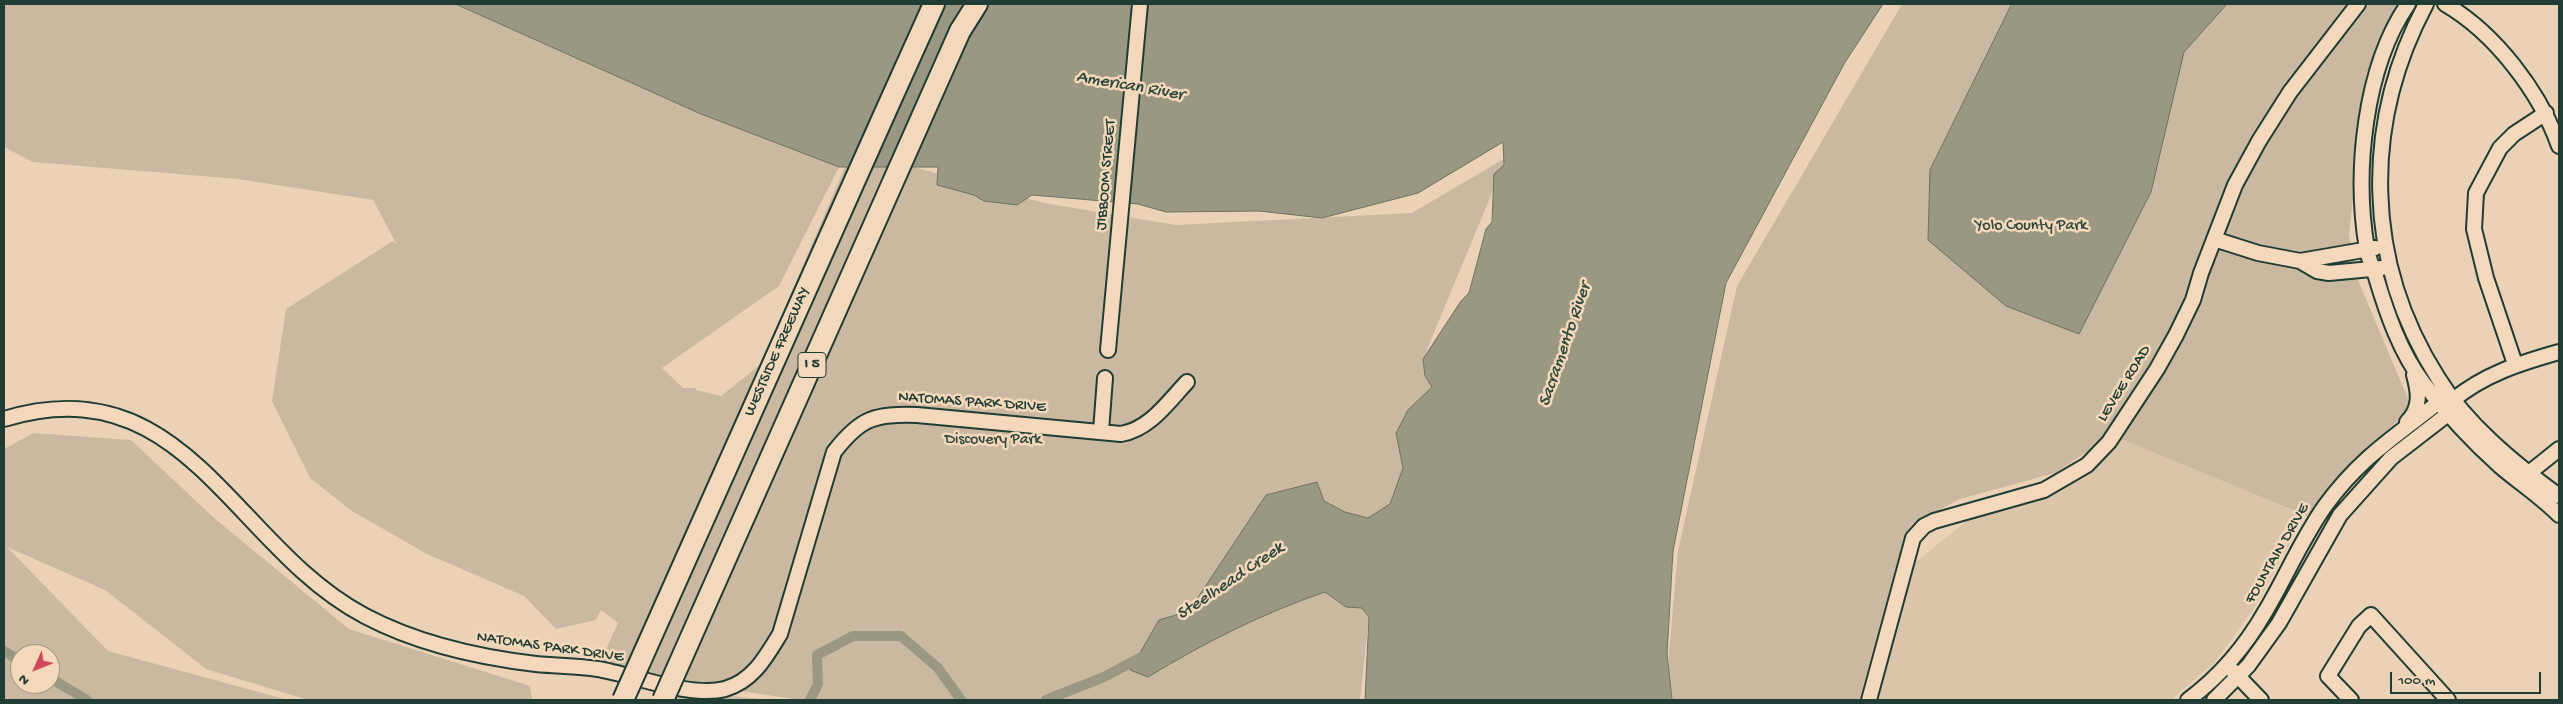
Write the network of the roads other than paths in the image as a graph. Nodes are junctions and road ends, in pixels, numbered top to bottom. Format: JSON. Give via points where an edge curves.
{"nodes":[{"id":1,"x":924,"y":4,"type":"edge"},
{"id":2,"x":934,"y":4,"type":"edge"},
{"id":3,"x":972,"y":4,"type":"edge"},
{"id":4,"x":977,"y":4,"type":"edge"},
{"id":5,"x":1140,"y":4,"type":"edge"},
{"id":6,"x":2358,"y":4,"type":"edge"},
{"id":7,"x":2408,"y":4,"type":"edge"},
{"id":8,"x":2426,"y":4,"type":"edge"},
{"id":9,"x":2446,"y":4,"type":"edge"},
{"id":10,"x":960,"y":31,"type":"junction"},
{"id":11,"x":2546,"y":113,"type":"junction"},
{"id":12,"x":884,"y":115,"type":"junction"},
{"id":13,"x":2559,"y":146,"type":"edge"},
{"id":14,"x":2214,"y":239,"type":"junction"},
{"id":15,"x":2385,"y":245,"type":"junction"},
{"id":16,"x":2367,"y":250,"type":"junction"},
{"id":17,"x":2300,"y":261,"type":"junction"},
{"id":18,"x":2391,"y":265,"type":"junction"},
{"id":19,"x":2373,"y":270,"type":"junction"},
{"id":20,"x":1108,"y":350,"type":"dead end"},
{"id":21,"x":2559,"y":352,"type":"edge"},
{"id":22,"x":2411,"y":362,"type":"junction"},
{"id":23,"x":2515,"y":364,"type":"junction"},
{"id":24,"x":1105,"y":378,"type":"dead end"},
{"id":25,"x":1187,"y":382,"type":"dead end"},
{"id":26,"x":2454,"y":400,"type":"junction"},
{"id":27,"x":2439,"y":402,"type":"junction"},
{"id":28,"x":2448,"y":414,"type":"junction"},
{"id":29,"x":4,"y":419,"type":"edge"},
{"id":30,"x":2400,"y":430,"type":"junction"},
{"id":31,"x":1101,"y":431,"type":"junction"},
{"id":32,"x":2559,"y":448,"type":"edge"},
{"id":33,"x":2529,"y":473,"type":"junction"},
{"id":34,"x":2559,"y":496,"type":"edge"},
{"id":35,"x":2559,"y":514,"type":"edge"},
{"id":36,"x":2226,"y":664,"type":"junction"},
{"id":37,"x":2239,"y":676,"type":"junction"},
{"id":38,"x":623,"y":700,"type":"edge"},
{"id":39,"x":664,"y":700,"type":"edge"},
{"id":40,"x":1869,"y":700,"type":"edge"},
{"id":41,"x":2188,"y":700,"type":"edge"},
{"id":42,"x":2214,"y":700,"type":"edge"},
{"id":43,"x":2261,"y":700,"type":"edge"},
{"id":44,"x":2351,"y":700,"type":"edge"},
{"id":45,"x":2448,"y":700,"type":"edge"}],
"edges":[{"from":1,"to":12,"type":"highway"},
{"from":2,"to":12,"type":"highway","name":"WESTSIDE FREEWAY","number":"I 5"},
{"from":3,"to":10,"type":"highway","number":"I 5"},
{"from":4,"to":10,"type":"highway"},
{"from":5,"to":20,"type":"street","name":"JIBBOOM STREET"},
{"from":6,"to":14,"type":"street","name":"LEVEE ROAD","via":[[2290,92],[2259,141],[2235,185]]},
{"from":7,"to":16,"type":"street","via":[[2398,19],[2378,70],[2366,127],[2363,196]]},
{"from":8,"to":15,"type":"street","via":[[2404,48],[2382,135],[2380,198]]},
{"from":9,"to":11,"type":"street","via":[[2469,18],[2486,34]]},
{"from":10,"to":39,"type":"highway","number":"I 5","bridge":true},
{"from":11,"to":13,"type":"street"},
{"from":11,"to":23,"type":"street","via":[[2514,134],[2500,148],[2476,193],[2474,229],[2486,278]]},
{"from":12,"to":38,"type":"highway","name":"WESTSIDE FREEWAY","number":"I 5","bridge":true},
{"from":14,"to":17,"type":"street","via":[[2258,253]]},
{"from":14,"to":40,"type":"street","name":"LEVEE ROAD","via":[[2193,300],[2166,352],[2109,442],[2087,465],[2044,490],[1934,521],[1913,538]]},
{"from":15,"to":16,"type":"street"},
{"from":15,"to":18,"type":"street"},
{"from":16,"to":17,"type":"street"},
{"from":16,"to":19,"type":"street"},
{"from":17,"to":19,"type":"street","via":[[2328,273]]},
{"from":18,"to":19,"type":"street"},
{"from":18,"to":26,"type":"street","via":[[2407,318],[2438,378]]},
{"from":19,"to":22,"type":"street","via":[[2386,312]]},
{"from":21,"to":23,"type":"street"},
{"from":22,"to":27,"type":"street"},
{"from":22,"to":30,"type":"street","via":[[2419,391],[2418,404],[2413,417]]},
{"from":23,"to":26,"type":"street","via":[[2470,387]]},
{"from":24,"to":31,"type":"street"},
{"from":25,"to":31,"type":"street","name":"NATOMAS PARK DRIVE","via":[[1149,422],[1134,432]]},
{"from":26,"to":27,"type":"street","name":"FOUNTAIN DRIVE"},
{"from":26,"to":28,"type":"street","name":"FOUNTAIN DRIVE"},
{"from":26,"to":33,"type":"street","via":[[2481,430]]},
{"from":27,"to":28,"type":"street"},
{"from":27,"to":30,"type":"street","name":"FOUNTAIN DRIVE"},
{"from":28,"to":35,"type":"street","via":[[2501,467]]},
{"from":28,"to":37,"type":"street","name":"FOUNTAIN DRIVE","via":[[2391,458],[2340,516],[2279,623]]},
{"from":29,"to":31,"type":"street","name":"NATOMAS PARK DRIVE","via":[[62,408],[95,410],[149,429],[171,442],[194,462],[303,572],[364,616],[419,640],[478,657],[597,669],[668,686],[722,690],[751,675],[767,657],[780,634],[834,452],[865,422],[885,414],[918,415]]},
{"from":30,"to":36,"type":"street","name":"FOUNTAIN DRIVE","via":[[2371,453],[2326,505],[2302,540],[2265,613]]},
{"from":32,"to":33,"type":"street"},
{"from":33,"to":34,"type":"street"},
{"from":36,"to":37,"type":"street"},
{"from":36,"to":41,"type":"street","name":"FOUNTAIN DRIVE"},
{"from":37,"to":42,"type":"street","name":"FOUNTAIN DRIVE"},
{"from":37,"to":43,"type":"street"},
{"from":44,"to":45,"type":"street","via":[[2328,676],[2359,626],[2371,615]]}]}
